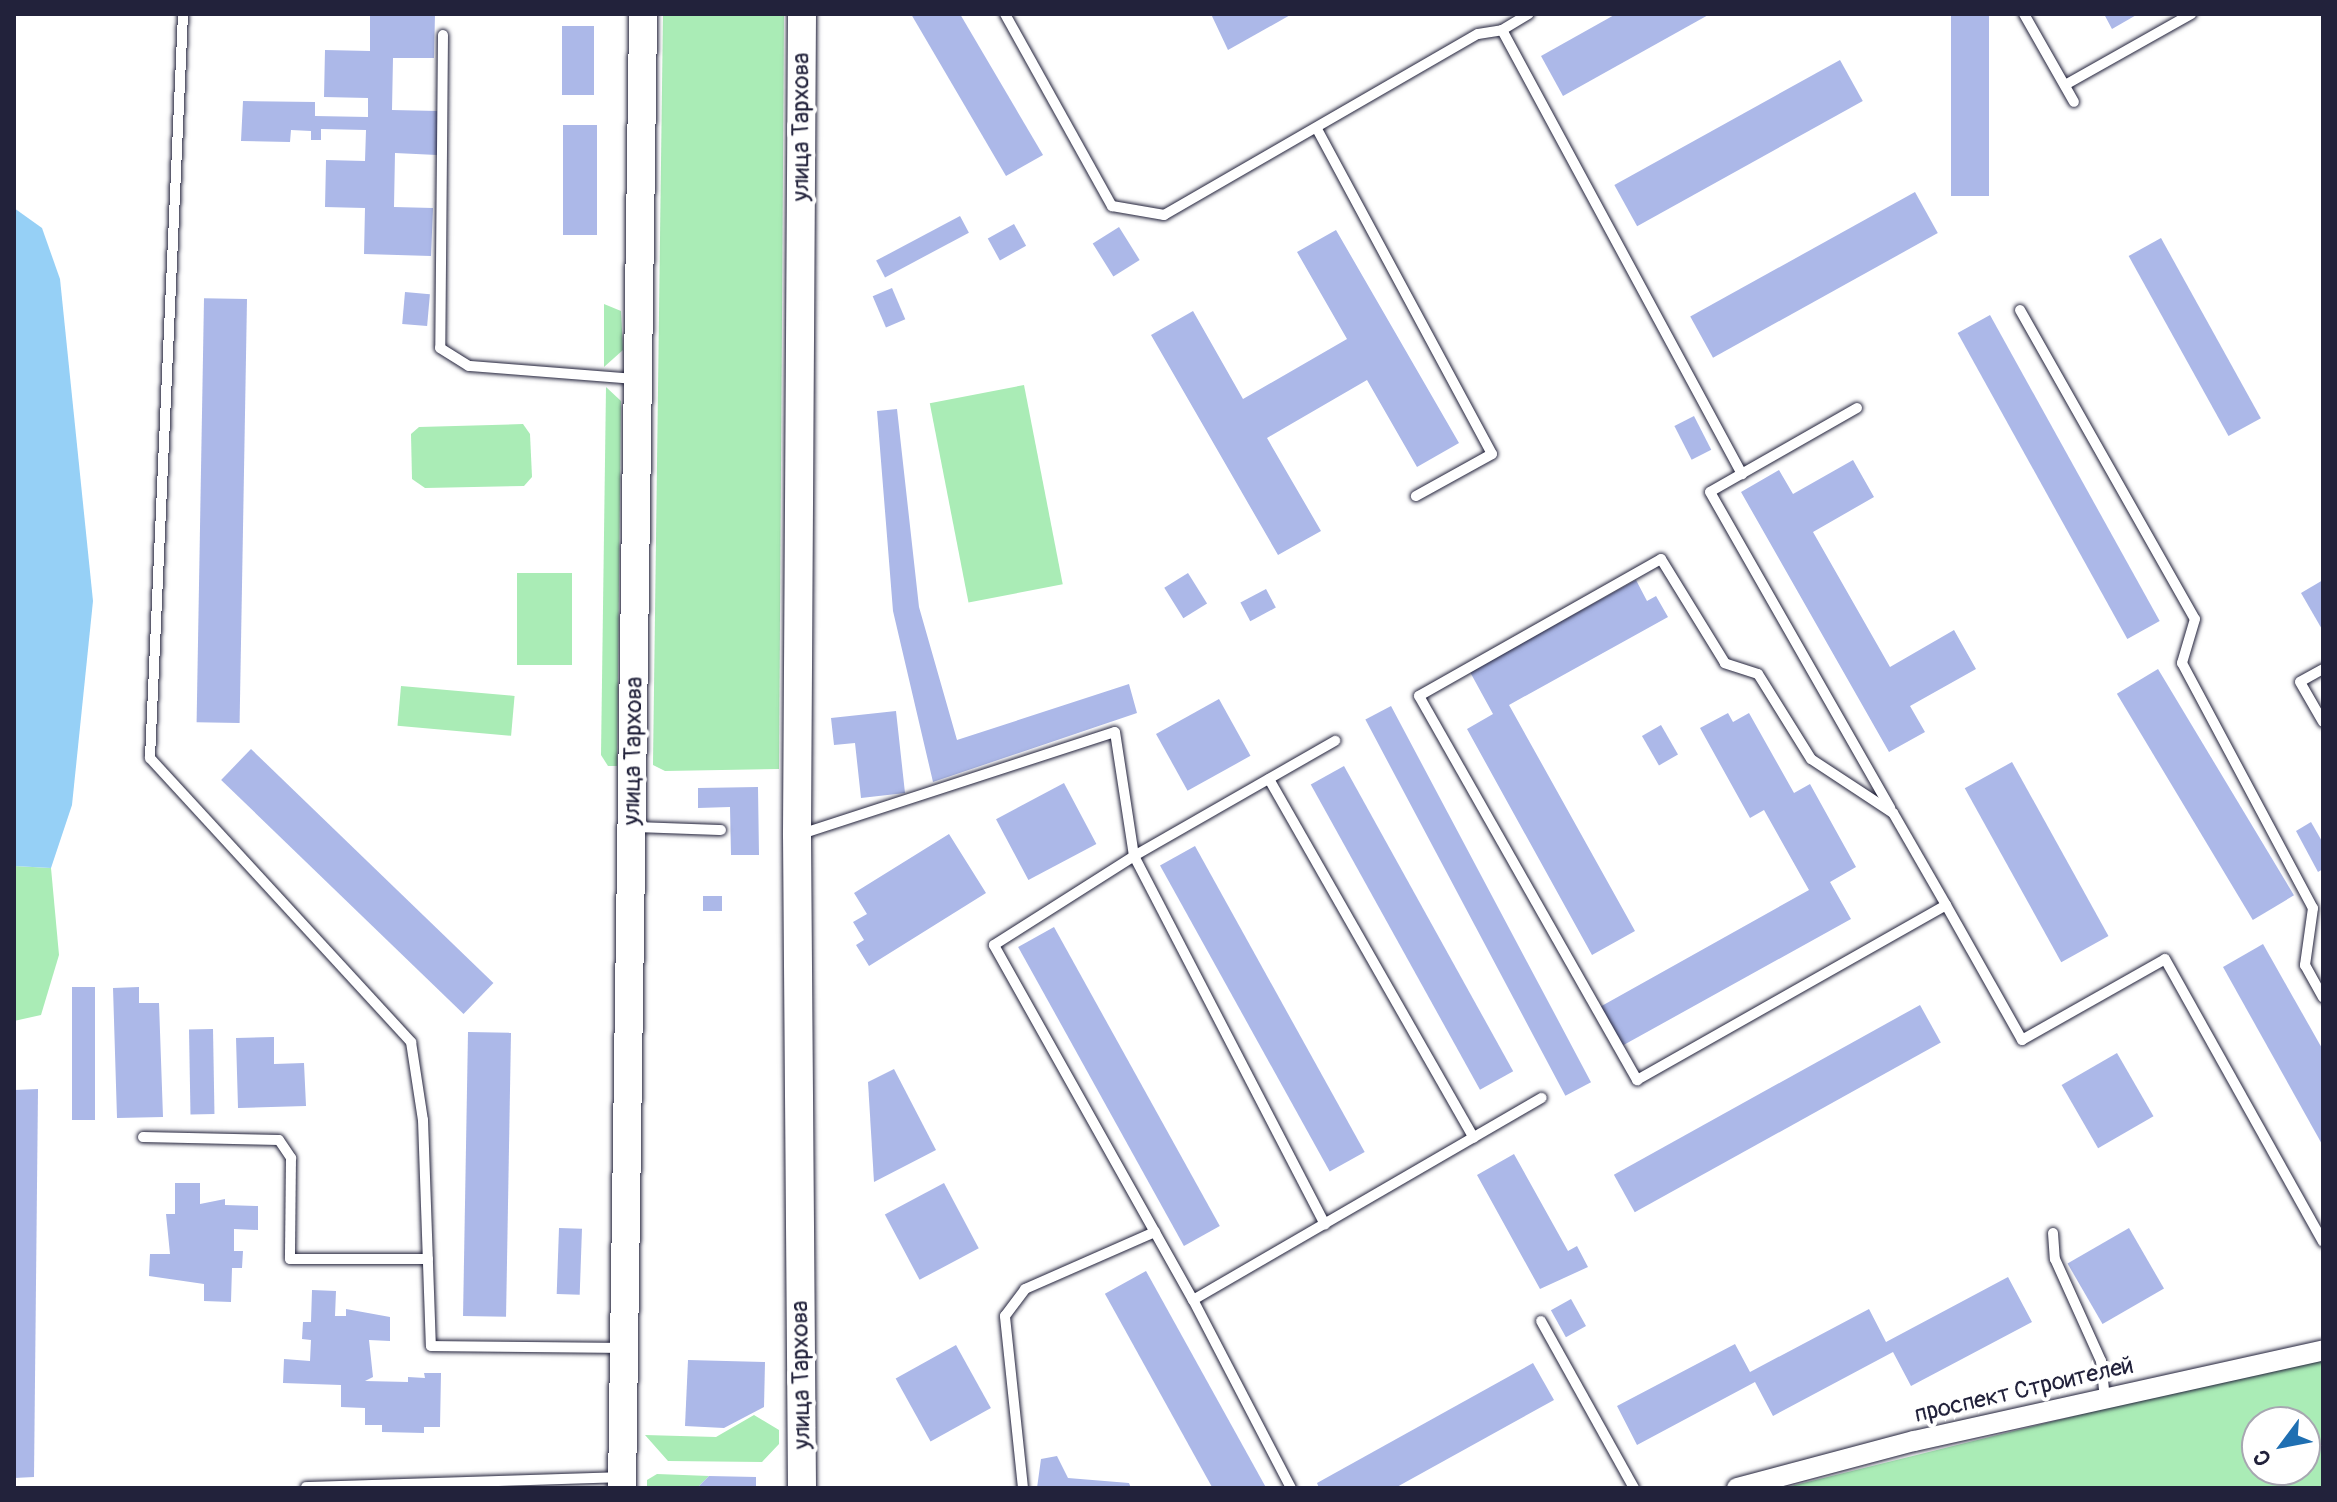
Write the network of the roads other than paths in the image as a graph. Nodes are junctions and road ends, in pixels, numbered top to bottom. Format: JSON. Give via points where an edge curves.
{"nodes":[{"id":1,"x":183,"y":14,"type":"edge"},
{"id":2,"x":643,"y":14,"type":"edge"},
{"id":3,"x":802,"y":14,"type":"edge"},
{"id":4,"x":1005,"y":14,"type":"edge"},
{"id":5,"x":1529,"y":14,"type":"edge"},
{"id":6,"x":2024,"y":14,"type":"edge"},
{"id":7,"x":2191,"y":14,"type":"edge"},
{"id":8,"x":1502,"y":30,"type":"junction"},
{"id":9,"x":443,"y":35,"type":"dead end"},
{"id":10,"x":2065,"y":85,"type":"junction"},
{"id":11,"x":2074,"y":102,"type":"dead end"},
{"id":12,"x":1317,"y":129,"type":"junction"},
{"id":13,"x":2020,"y":310,"type":"dead end"},
{"id":14,"x":638,"y":380,"type":"junction"},
{"id":15,"x":1857,"y":408,"type":"dead end"},
{"id":16,"x":1742,"y":474,"type":"junction"},
{"id":17,"x":1416,"y":496,"type":"dead end"},
{"id":18,"x":2323,"y":669,"type":"edge"},
{"id":19,"x":2323,"y":722,"type":"edge"},
{"id":20,"x":1335,"y":741,"type":"dead end"},
{"id":21,"x":1269,"y":779,"type":"junction"},
{"id":22,"x":1893,"y":813,"type":"junction"},
{"id":23,"x":632,"y":827,"type":"junction"},
{"id":24,"x":721,"y":830,"type":"dead end"},
{"id":25,"x":797,"y":835,"type":"junction"},
{"id":26,"x":1134,"y":856,"type":"junction"},
{"id":27,"x":1946,"y":905,"type":"junction"},
{"id":28,"x":2323,"y":997,"type":"edge"},
{"id":29,"x":1542,"y":1098,"type":"dead end"},
{"id":30,"x":143,"y":1137,"type":"dead end"},
{"id":31,"x":1474,"y":1138,"type":"junction"},
{"id":32,"x":1325,"y":1224,"type":"junction"},
{"id":33,"x":1155,"y":1232,"type":"junction"},
{"id":34,"x":2053,"y":1233,"type":"dead end"},
{"id":35,"x":2323,"y":1242,"type":"edge"},
{"id":36,"x":428,"y":1259,"type":"junction"},
{"id":37,"x":1193,"y":1300,"type":"junction"},
{"id":38,"x":1541,"y":1321,"type":"dead end"},
{"id":39,"x":625,"y":1348,"type":"junction"},
{"id":40,"x":2323,"y":1350,"type":"edge"},
{"id":41,"x":2105,"y":1398,"type":"junction"},
{"id":42,"x":622,"y":1482,"type":"edge"},
{"id":43,"x":306,"y":1487,"type":"edge"},
{"id":44,"x":802,"y":1488,"type":"edge"},
{"id":45,"x":1023,"y":1488,"type":"edge"},
{"id":46,"x":1291,"y":1488,"type":"edge"},
{"id":47,"x":1634,"y":1488,"type":"edge"},
{"id":48,"x":1737,"y":1488,"type":"edge"}],
"edges":[{"from":1,"to":36,"type":"lane","via":[[150,758],[411,1042],[423,1120]]},
{"from":2,"to":14,"type":"main road","name":"улица Тархова"},
{"from":3,"to":25,"type":"main road","name":"улица Тархова"},
{"from":4,"to":12,"type":"lane","via":[[1112,206],[1164,215]]},
{"from":5,"to":8,"type":"lane"},
{"from":6,"to":10,"type":"lane"},
{"from":7,"to":10,"type":"lane"},
{"from":8,"to":12,"type":"lane","via":[[1478,34]]},
{"from":8,"to":16,"type":"lane"},
{"from":9,"to":14,"type":"lane","via":[[440,348],[469,366]]},
{"from":10,"to":11,"type":"lane"},
{"from":12,"to":17,"type":"lane","via":[[1492,454]]},
{"from":13,"to":28,"type":"lane","via":[[2195,619],[2182,663],[2313,908],[2305,965]]},
{"from":14,"to":23,"type":"main road","name":"улица Тархова"},
{"from":15,"to":16,"type":"lane"},
{"from":16,"to":22,"type":"lane","via":[[1710,492]]},
{"from":18,"to":19,"type":"lane","via":[[2300,682]]},
{"from":20,"to":21,"type":"lane"},
{"from":21,"to":26,"type":"lane"},
{"from":21,"to":31,"type":"lane"},
{"from":22,"to":27,"type":"lane"},
{"from":22,"to":27,"type":"lane","via":[[1811,759],[1758,674],[1725,663],[1661,559],[1419,696],[1637,1080]]},
{"from":23,"to":24,"type":"lane"},
{"from":23,"to":39,"type":"main road","name":"улица Тархова"},
{"from":25,"to":26,"type":"lane","via":[[1115,732]]},
{"from":25,"to":44,"type":"main road","name":"улица Тархова"},
{"from":26,"to":32,"type":"lane"},
{"from":26,"to":33,"type":"lane","via":[[994,945]]},
{"from":27,"to":35,"type":"lane","via":[[2022,1040],[2165,959]]},
{"from":29,"to":31,"type":"lane"},
{"from":30,"to":36,"type":"lane","via":[[279,1140],[291,1158],[290,1259]]},
{"from":31,"to":32,"type":"lane"},
{"from":32,"to":37,"type":"lane"},
{"from":33,"to":37,"type":"lane"},
{"from":33,"to":45,"type":"lane","via":[[1025,1289],[1005,1316]]},
{"from":34,"to":41,"type":"lane","via":[[2055,1259],[2101,1361]]},
{"from":36,"to":39,"type":"lane","via":[[431,1346]]},
{"from":37,"to":46,"type":"lane"},
{"from":38,"to":47,"type":"lane"},
{"from":39,"to":42,"type":"main road","name":"улица Тархова"},
{"from":40,"to":41,"type":"street","name":"проспект Строителей"},
{"from":41,"to":48,"type":"street","name":"проспект Строителей"},
{"from":42,"to":43,"type":"lane"}]}
